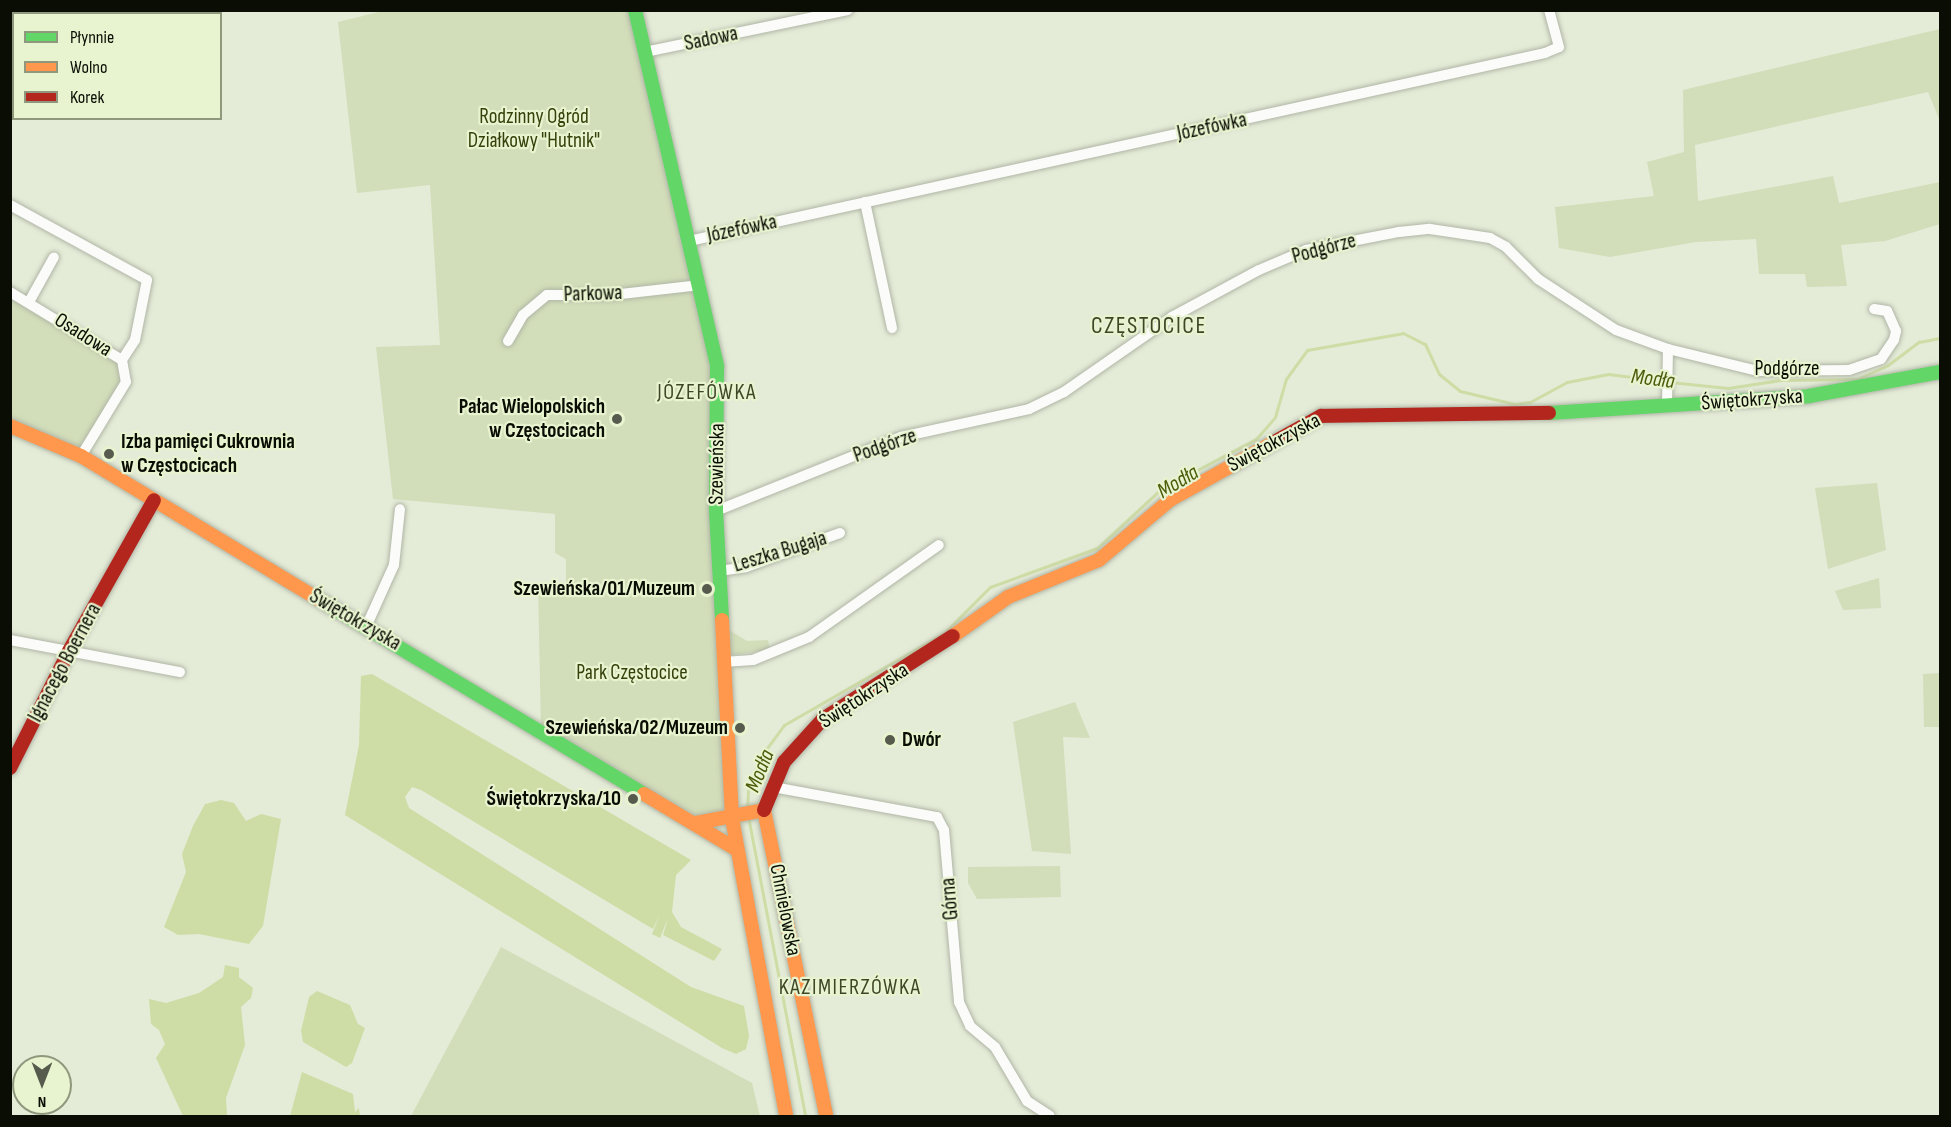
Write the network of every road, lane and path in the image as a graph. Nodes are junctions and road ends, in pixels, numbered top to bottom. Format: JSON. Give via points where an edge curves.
{"nodes":[{"id":1,"x":635,"y":10,"type":"edge"},
{"id":2,"x":848,"y":10,"type":"edge"},
{"id":3,"x":1550,"y":10,"type":"edge"},
{"id":4,"x":645,"y":52,"type":"junction"},
{"id":5,"x":865,"y":202,"type":"junction"},
{"id":6,"x":11,"y":207,"type":"edge"},
{"id":7,"x":689,"y":241,"type":"junction"},
{"id":8,"x":54,"y":257,"type":"dead end"},
{"id":9,"x":699,"y":285,"type":"junction"},
{"id":10,"x":10,"y":292,"type":"edge"},
{"id":11,"x":29,"y":302,"type":"junction"},
{"id":12,"x":1874,"y":309,"type":"dead end"},
{"id":13,"x":892,"y":328,"type":"dead end"},
{"id":14,"x":508,"y":341,"type":"dead end"},
{"id":15,"x":1668,"y":350,"type":"junction"},
{"id":16,"x":122,"y":360,"type":"junction"},
{"id":17,"x":1941,"y":372,"type":"edge"},
{"id":18,"x":1667,"y":401,"type":"junction"},
{"id":19,"x":10,"y":426,"type":"edge"},
{"id":20,"x":81,"y":456,"type":"junction"},
{"id":21,"x":150,"y":497,"type":"junction"},
{"id":22,"x":400,"y":509,"type":"dead end"},
{"id":23,"x":716,"y":511,"type":"junction"},
{"id":24,"x":840,"y":533,"type":"dead end"},
{"id":25,"x":939,"y":545,"type":"dead end"},
{"id":26,"x":719,"y":571,"type":"junction"},
{"id":27,"x":366,"y":627,"type":"junction"},
{"id":28,"x":10,"y":640,"type":"edge"},
{"id":29,"x":69,"y":651,"type":"junction"},
{"id":30,"x":723,"y":662,"type":"junction"},
{"id":31,"x":180,"y":672,"type":"dead end"},
{"id":32,"x":10,"y":768,"type":"edge"},
{"id":33,"x":773,"y":787,"type":"junction"},
{"id":34,"x":748,"y":814,"type":"junction"},
{"id":35,"x":696,"y":823,"type":"junction"},
{"id":36,"x":736,"y":849,"type":"junction"},
{"id":37,"x":786,"y":1116,"type":"edge"},
{"id":38,"x":826,"y":1116,"type":"edge"},
{"id":39,"x":1050,"y":1116,"type":"edge"}],
"edges":[{"from":1,"to":4,"type":"street","name":"Szewieńska"},
{"from":2,"to":4,"type":"street","name":"Sadowa"},
{"from":3,"to":5,"type":"street","name":"Józefówka","via":[[1559,47],[1418,82]]},
{"from":4,"to":7,"type":"street","name":"Szewieńska"},
{"from":5,"to":7,"type":"street","name":"Józefówka"},
{"from":5,"to":13,"type":"street"},
{"from":6,"to":16,"type":"street","via":[[147,280],[135,340]]},
{"from":7,"to":9,"type":"street","name":"Szewieńska"},
{"from":8,"to":11,"type":"street"},
{"from":9,"to":14,"type":"street","name":"Parkowa","via":[[612,295],[547,295],[524,315]]},
{"from":9,"to":23,"type":"street","name":"Szewieńska","via":[[717,377]]},
{"from":10,"to":11,"type":"street","name":"Osadowa"},
{"from":11,"to":16,"type":"street","name":"Osadowa"},
{"from":12,"to":15,"type":"street","name":"Podgórze","via":[[1887,311],[1894,340],[1881,358],[1864,367],[1758,371]]},
{"from":15,"to":18,"type":"street"},
{"from":15,"to":23,"type":"street","name":"Podgórze","via":[[1599,322],[1538,279],[1506,247],[1490,238],[1430,229],[1399,231],[1306,250],[1259,270],[1172,317],[1064,392],[1029,409],[901,437]]},
{"from":16,"to":20,"type":"street","name":"Osadowa","via":[[126,382]]},
{"from":17,"to":18,"type":"street","name":"Świętokrzyska","via":[[1841,393]]},
{"from":18,"to":33,"type":"street","name":"Świętokrzyska","via":[[1539,414],[1321,416],[1170,500],[1100,560],[1008,597],[929,654],[823,719],[795,745]]},
{"from":19,"to":20,"type":"street","name":"Świętokrzyska"},
{"from":20,"to":21,"type":"street","name":"Świętokrzyska"},
{"from":21,"to":27,"type":"street","name":"Świętokrzyska"},
{"from":21,"to":29,"type":"street","name":"Ignacego Boernera"},
{"from":22,"to":27,"type":"street","via":[[394,565]]},
{"from":23,"to":26,"type":"street","name":"Szewieńska"},
{"from":24,"to":26,"type":"street","name":"Leszka Bugaja","via":[[746,567]]},
{"from":25,"to":30,"type":"street","via":[[809,637],[753,660]]},
{"from":26,"to":30,"type":"street","name":"Szewieńska"},
{"from":27,"to":35,"type":"street","name":"Świętokrzyska"},
{"from":28,"to":29,"type":"street"},
{"from":29,"to":31,"type":"street"},
{"from":29,"to":32,"type":"street","name":"Ignacego Boernera"},
{"from":30,"to":34,"type":"street","name":"Szewieńska"},
{"from":33,"to":34,"type":"street","name":"Świętokrzyska"},
{"from":33,"to":39,"type":"street","name":"Górna","via":[[937,817],[944,830],[959,1002],[970,1026],[995,1047],[1027,1101]]},
{"from":34,"to":35,"type":"street"},
{"from":34,"to":36,"type":"street"},
{"from":34,"to":38,"type":"street","name":"Chmielowska"},
{"from":35,"to":36,"type":"street","name":"Świętokrzyska"},
{"from":36,"to":37,"type":"street"}]}
